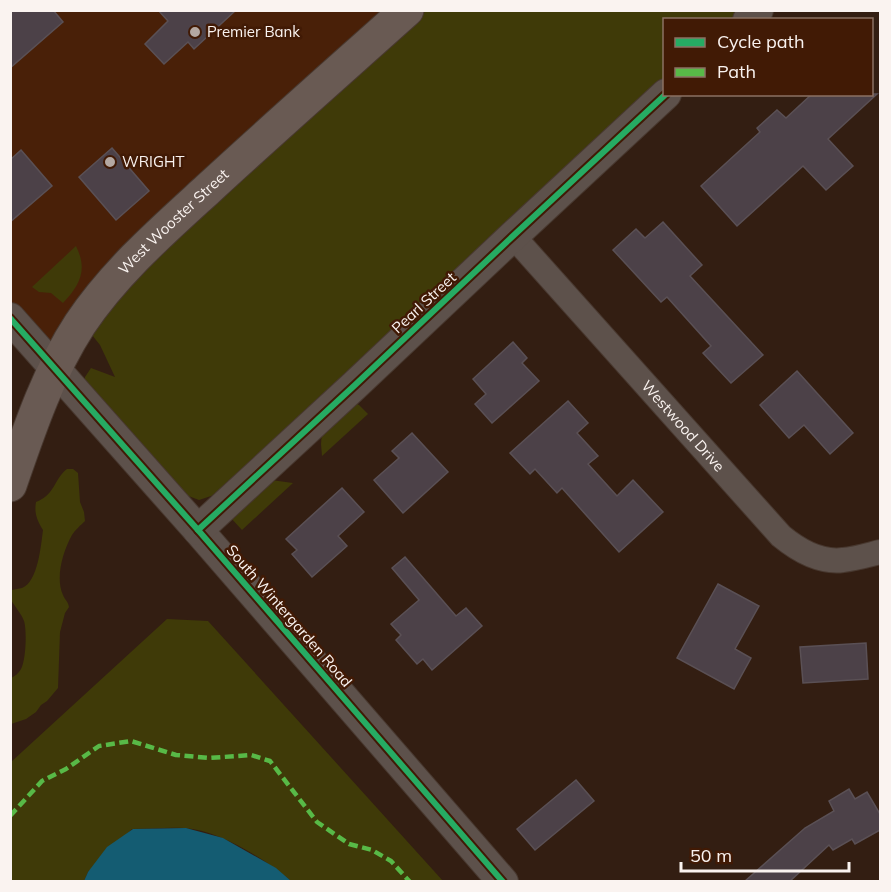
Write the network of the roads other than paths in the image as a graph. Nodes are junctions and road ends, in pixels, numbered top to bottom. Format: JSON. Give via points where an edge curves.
{"nodes":[{"id":1,"x":407,"y":10,"type":"edge"},
{"id":2,"x":664,"y":96,"type":"edge"},
{"id":3,"x":513,"y":236,"type":"junction"},
{"id":4,"x":10,"y":318,"type":"edge"},
{"id":5,"x":54,"y":369,"type":"junction"},
{"id":6,"x":10,"y":485,"type":"edge"},
{"id":7,"x":198,"y":530,"type":"junction"},
{"id":8,"x":880,"y":552,"type":"edge"},
{"id":9,"x":504,"y":882,"type":"edge"}],
"edges":[{"from":1,"to":5,"type":"main road","name":"West Wooster Street","via":[[136,255],[79,325]]},
{"from":2,"to":3,"type":"street","name":"Pearl Street"},
{"from":3,"to":7,"type":"street","name":"Pearl Street"},
{"from":3,"to":8,"type":"street","name":"Westwood Drive","via":[[781,536],[809,555],[825,559],[842,560]]},
{"from":4,"to":5,"type":"street","name":"South Wintergarden Road"},
{"from":5,"to":6,"type":"main road","name":"West Wooster Street"},
{"from":5,"to":7,"type":"street","name":"South Wintergarden Road"},
{"from":7,"to":9,"type":"street","name":"South Wintergarden Road"}]}
